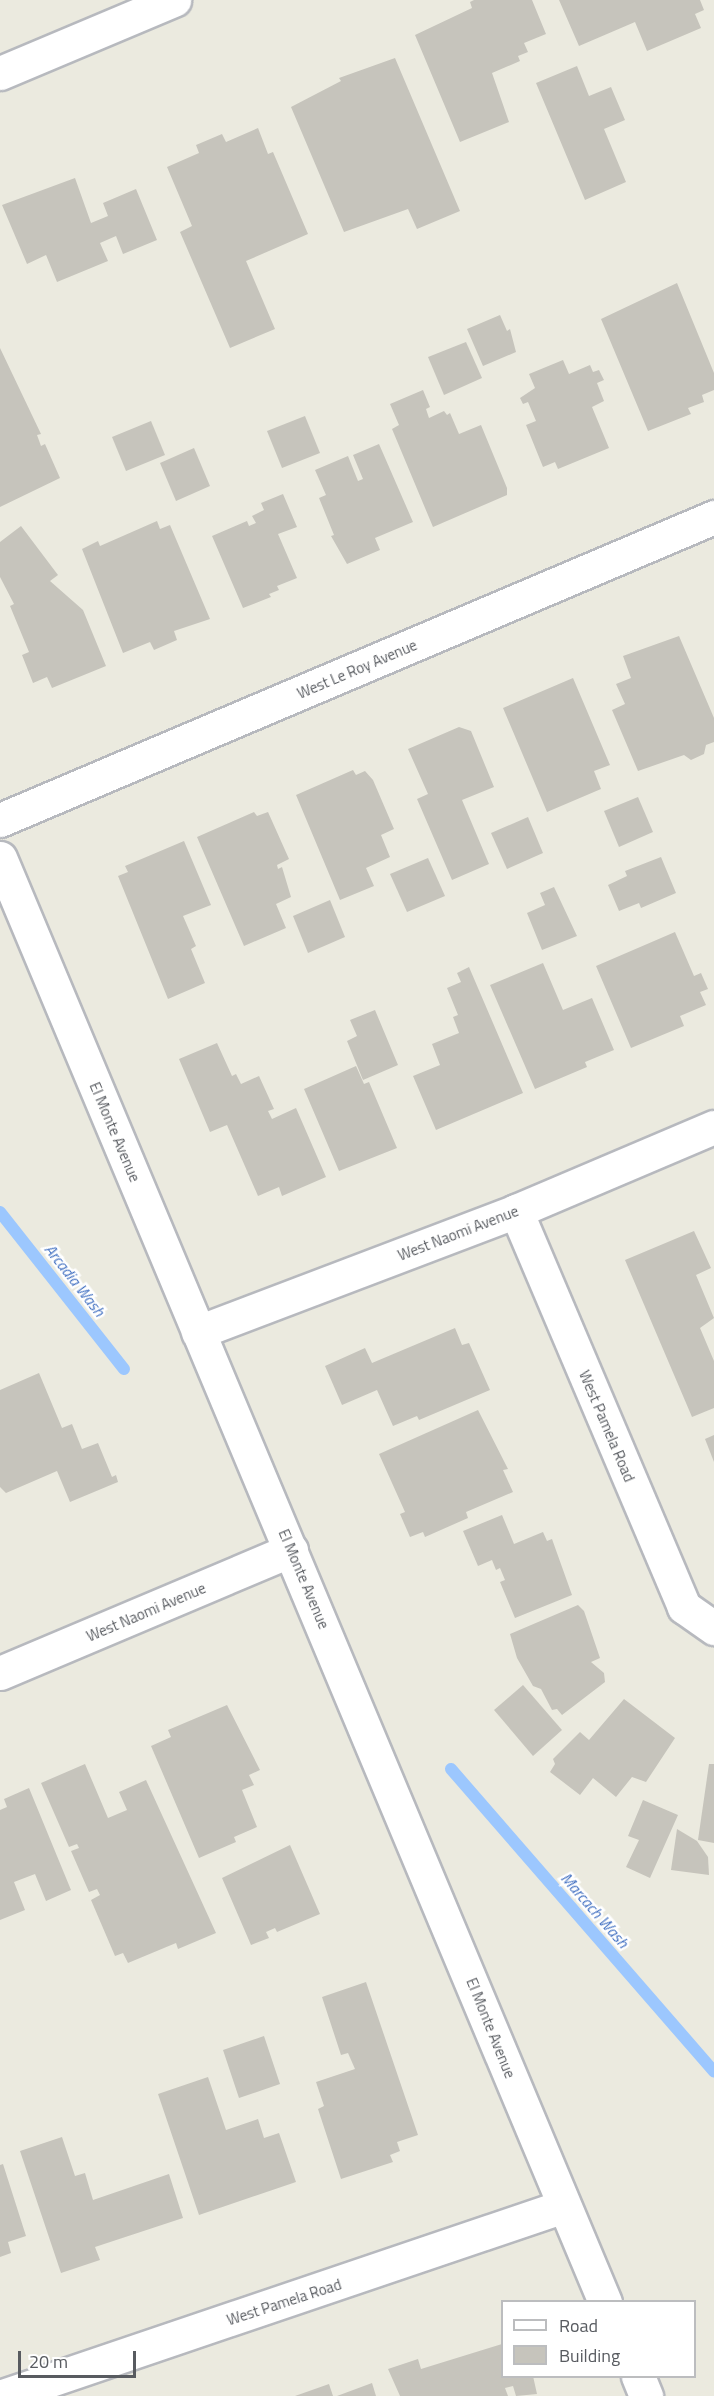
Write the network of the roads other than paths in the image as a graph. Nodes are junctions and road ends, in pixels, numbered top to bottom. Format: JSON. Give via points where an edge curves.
{"nodes":[{"id":1,"x":174,"y":0,"type":"edge"},
{"id":2,"x":0,"y":74,"type":"edge"},
{"id":3,"x":714,"y":517,"type":"edge"},
{"id":4,"x":0,"y":820,"type":"edge"},
{"id":5,"x":0,"y":858,"type":"edge"},
{"id":6,"x":714,"y":1127,"type":"edge"},
{"id":7,"x":516,"y":1211,"type":"junction"},
{"id":8,"x":198,"y":1332,"type":"junction"},
{"id":9,"x":291,"y":1550,"type":"junction"},
{"id":10,"x":714,"y":1628,"type":"edge"},
{"id":11,"x":0,"y":1673,"type":"edge"},
{"id":12,"x":564,"y":2206,"type":"junction"},
{"id":13,"x":605,"y":2300,"type":"edge"},
{"id":14,"x":639,"y":2378,"type":"edge"},
{"id":15,"x":3,"y":2396,"type":"edge"},
{"id":16,"x":646,"y":2396,"type":"edge"}],
"edges":[{"from":1,"to":2,"type":"street"},
{"from":3,"to":4,"type":"street","name":"West Le Roy Avenue"},
{"from":5,"to":8,"type":"street","name":"El Monte Avenue"},
{"from":6,"to":7,"type":"street","name":"West Naomi Avenue"},
{"from":7,"to":8,"type":"street","name":"West Naomi Avenue"},
{"from":7,"to":10,"type":"street","name":"West Pamela Road","via":[[684,1607]]},
{"from":8,"to":9,"type":"street","name":"El Monte Avenue"},
{"from":9,"to":11,"type":"street","name":"West Naomi Avenue"},
{"from":9,"to":12,"type":"street","name":"El Monte Avenue"},
{"from":12,"to":13,"type":"street","name":"El Monte Avenue"},
{"from":12,"to":15,"type":"street","name":"West Pamela Road"},
{"from":14,"to":16,"type":"street"}]}
